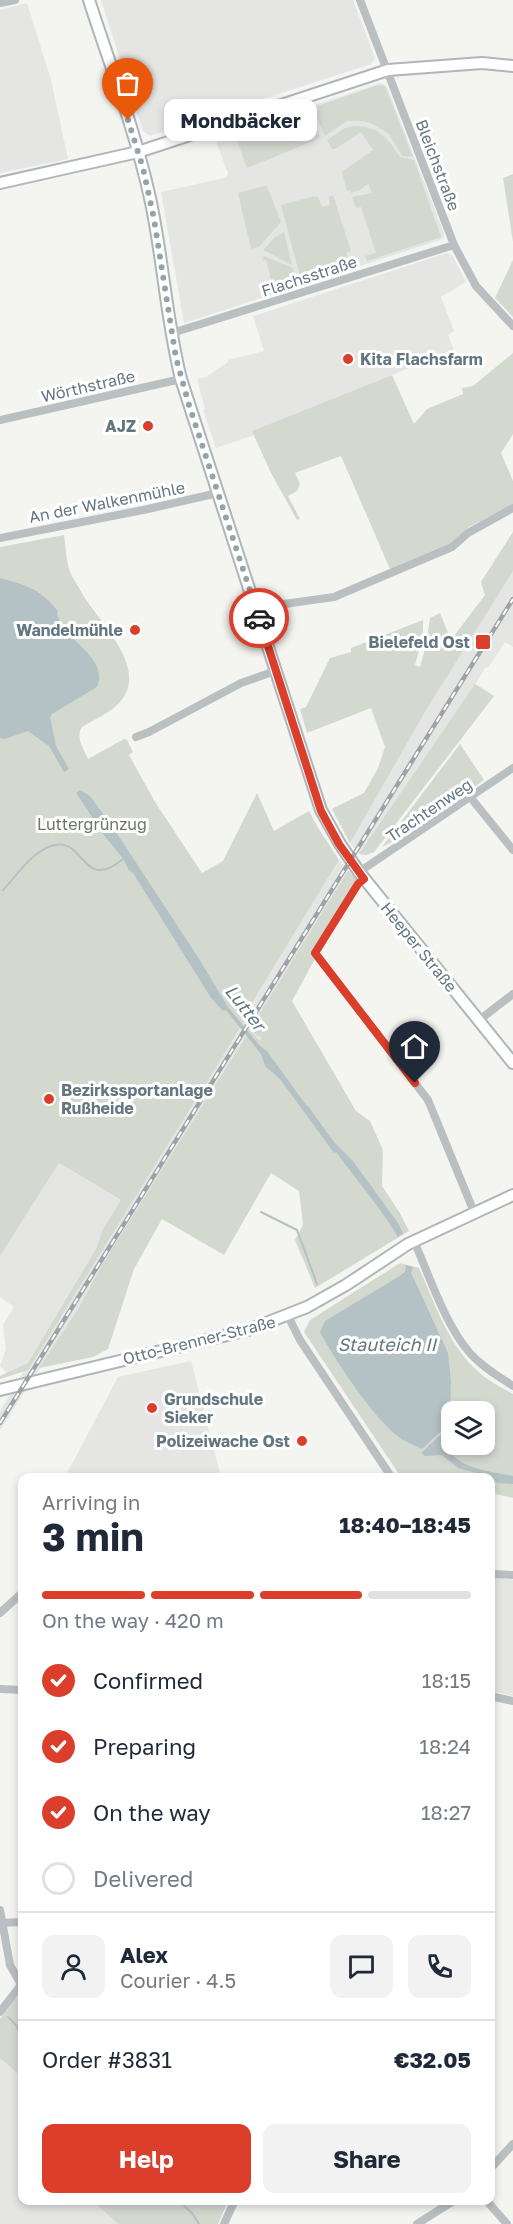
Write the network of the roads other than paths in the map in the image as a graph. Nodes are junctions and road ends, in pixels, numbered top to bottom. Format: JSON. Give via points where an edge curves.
{"nodes":[{"id":1,"x":15,"y":0,"type":"edge"},
{"id":2,"x":88,"y":0,"type":"edge"},
{"id":3,"x":360,"y":0,"type":"edge"},
{"id":4,"x":0,"y":3,"type":"edge"},
{"id":5,"x":513,"y":66,"type":"edge"},
{"id":6,"x":388,"y":70,"type":"junction"},
{"id":7,"x":138,"y":152,"type":"junction"},
{"id":8,"x":0,"y":183,"type":"edge"},
{"id":9,"x":454,"y":245,"type":"junction"},
{"id":10,"x":513,"y":326,"type":"edge"},
{"id":11,"x":172,"y":333,"type":"junction"},
{"id":12,"x":181,"y":379,"type":"junction"},
{"id":13,"x":0,"y":420,"type":"edge"},
{"id":14,"x":218,"y":493,"type":"junction"},
{"id":15,"x":513,"y":508,"type":"edge"},
{"id":16,"x":0,"y":538,"type":"edge"},
{"id":17,"x":256,"y":608,"type":"junction"},
{"id":18,"x":275,"y":671,"type":"junction"},
{"id":19,"x":136,"y":737,"type":"dead end"},
{"id":20,"x":513,"y":768,"type":"edge"},
{"id":21,"x":471,"y":798,"type":"junction"},
{"id":22,"x":513,"y":850,"type":"edge"},
{"id":23,"x":362,"y":876,"type":"junction"},
{"id":24,"x":513,"y":994,"type":"edge"},
{"id":25,"x":478,"y":1021,"type":"junction"},
{"id":26,"x":513,"y":1063,"type":"edge"},
{"id":27,"x":513,"y":1195,"type":"edge"},
{"id":28,"x":474,"y":1212,"type":"junction"},
{"id":29,"x":414,"y":1241,"type":"junction"},
{"id":30,"x":288,"y":1316,"type":"junction"},
{"id":31,"x":513,"y":1386,"type":"edge"},
{"id":32,"x":0,"y":1390,"type":"edge"},
{"id":33,"x":389,"y":1473,"type":"edge"},
{"id":34,"x":495,"y":1574,"type":"edge"},
{"id":35,"x":513,"y":1575,"type":"edge"},
{"id":36,"x":18,"y":1597,"type":"edge"},
{"id":37,"x":0,"y":1613,"type":"edge"},
{"id":38,"x":0,"y":1688,"type":"edge"},
{"id":39,"x":18,"y":1690,"type":"edge"},
{"id":40,"x":495,"y":1697,"type":"edge"},
{"id":41,"x":513,"y":1701,"type":"edge"},
{"id":42,"x":0,"y":1910,"type":"edge"},
{"id":43,"x":18,"y":1922,"type":"edge"},
{"id":44,"x":2,"y":1923,"type":"junction"},
{"id":45,"x":18,"y":1979,"type":"edge"},
{"id":46,"x":18,"y":1991,"type":"edge"},
{"id":47,"x":0,"y":2012,"type":"edge"},
{"id":48,"x":513,"y":2144,"type":"edge"},
{"id":49,"x":495,"y":2164,"type":"edge"},
{"id":50,"x":233,"y":2205,"type":"edge"},
{"id":51,"x":447,"y":2205,"type":"edge"},
{"id":52,"x":490,"y":2205,"type":"edge"},
{"id":53,"x":224,"y":2224,"type":"edge"},
{"id":54,"x":417,"y":2224,"type":"edge"},
{"id":55,"x":507,"y":2224,"type":"edge"}],
"edges":[{"from":1,"to":4,"type":"street"},
{"from":2,"to":7,"type":"main road","name":"Heeper Straße"},
{"from":3,"to":6,"type":"street","name":"Bleichstraße"},
{"from":5,"to":6,"type":"main road","via":[[482,63]]},
{"from":6,"to":7,"type":"main road"},
{"from":6,"to":9,"type":"street","name":"Bleichstraße"},
{"from":7,"to":8,"type":"main road"},
{"from":7,"to":11,"type":"main road","name":"Heeper Straße","via":[[158,236]]},
{"from":9,"to":10,"type":"street","name":"Bleichstraße","via":[[476,286]]},
{"from":9,"to":11,"type":"street","name":"Flachsstraße"},
{"from":11,"to":12,"type":"main road","name":"Heeper Straße"},
{"from":12,"to":13,"type":"street","name":"Wörthstraße"},
{"from":12,"to":14,"type":"main road","name":"Heeper Straße"},
{"from":14,"to":16,"type":"street","name":"An der Walkenmühle"},
{"from":14,"to":17,"type":"main road","name":"Heeper Straße"},
{"from":15,"to":17,"type":"street","via":[[468,533],[452,547],[334,597]]},
{"from":17,"to":18,"type":"main road","name":"Heeper Straße"},
{"from":18,"to":19,"type":"street","via":[[241,683]]},
{"from":18,"to":23,"type":"main road","name":"Heeper Straße","via":[[321,811]]},
{"from":20,"to":21,"type":"street","name":"Trachtenweg"},
{"from":21,"to":22,"type":"street"},
{"from":21,"to":23,"type":"street","name":"Trachtenweg"},
{"from":23,"to":25,"type":"main road","name":"Heeper Straße"},
{"from":23,"to":28,"type":"street","name":"Trachtenweg","via":[[315,953],[428,1100]]},
{"from":24,"to":25,"type":"street"},
{"from":25,"to":26,"type":"main road","name":"Heeper Straße"},
{"from":27,"to":28,"type":"main road","name":"Otto-Brenner-Straße"},
{"from":28,"to":29,"type":"main road","name":"Otto-Brenner-Straße"},
{"from":29,"to":30,"type":"main road","name":"Otto-Brenner-Straße","via":[[346,1285]]},
{"from":29,"to":31,"type":"street","via":[[454,1332],[470,1354]]},
{"from":30,"to":32,"type":"main road","name":"Otto-Brenner-Straße","via":[[248,1330]]},
{"from":30,"to":33,"type":"street"},
{"from":34,"to":35,"type":"street"},
{"from":36,"to":37,"type":"street"},
{"from":38,"to":39,"type":"street"},
{"from":40,"to":41,"type":"street"},
{"from":42,"to":44,"type":"street"},
{"from":43,"to":44,"type":"street"},
{"from":44,"to":45,"type":"street","via":[[10,1965]]},
{"from":46,"to":47,"type":"street"},
{"from":48,"to":49,"type":"street"},
{"from":50,"to":53,"type":"street"},
{"from":51,"to":54,"type":"street"},
{"from":52,"to":55,"type":"street"}]}
